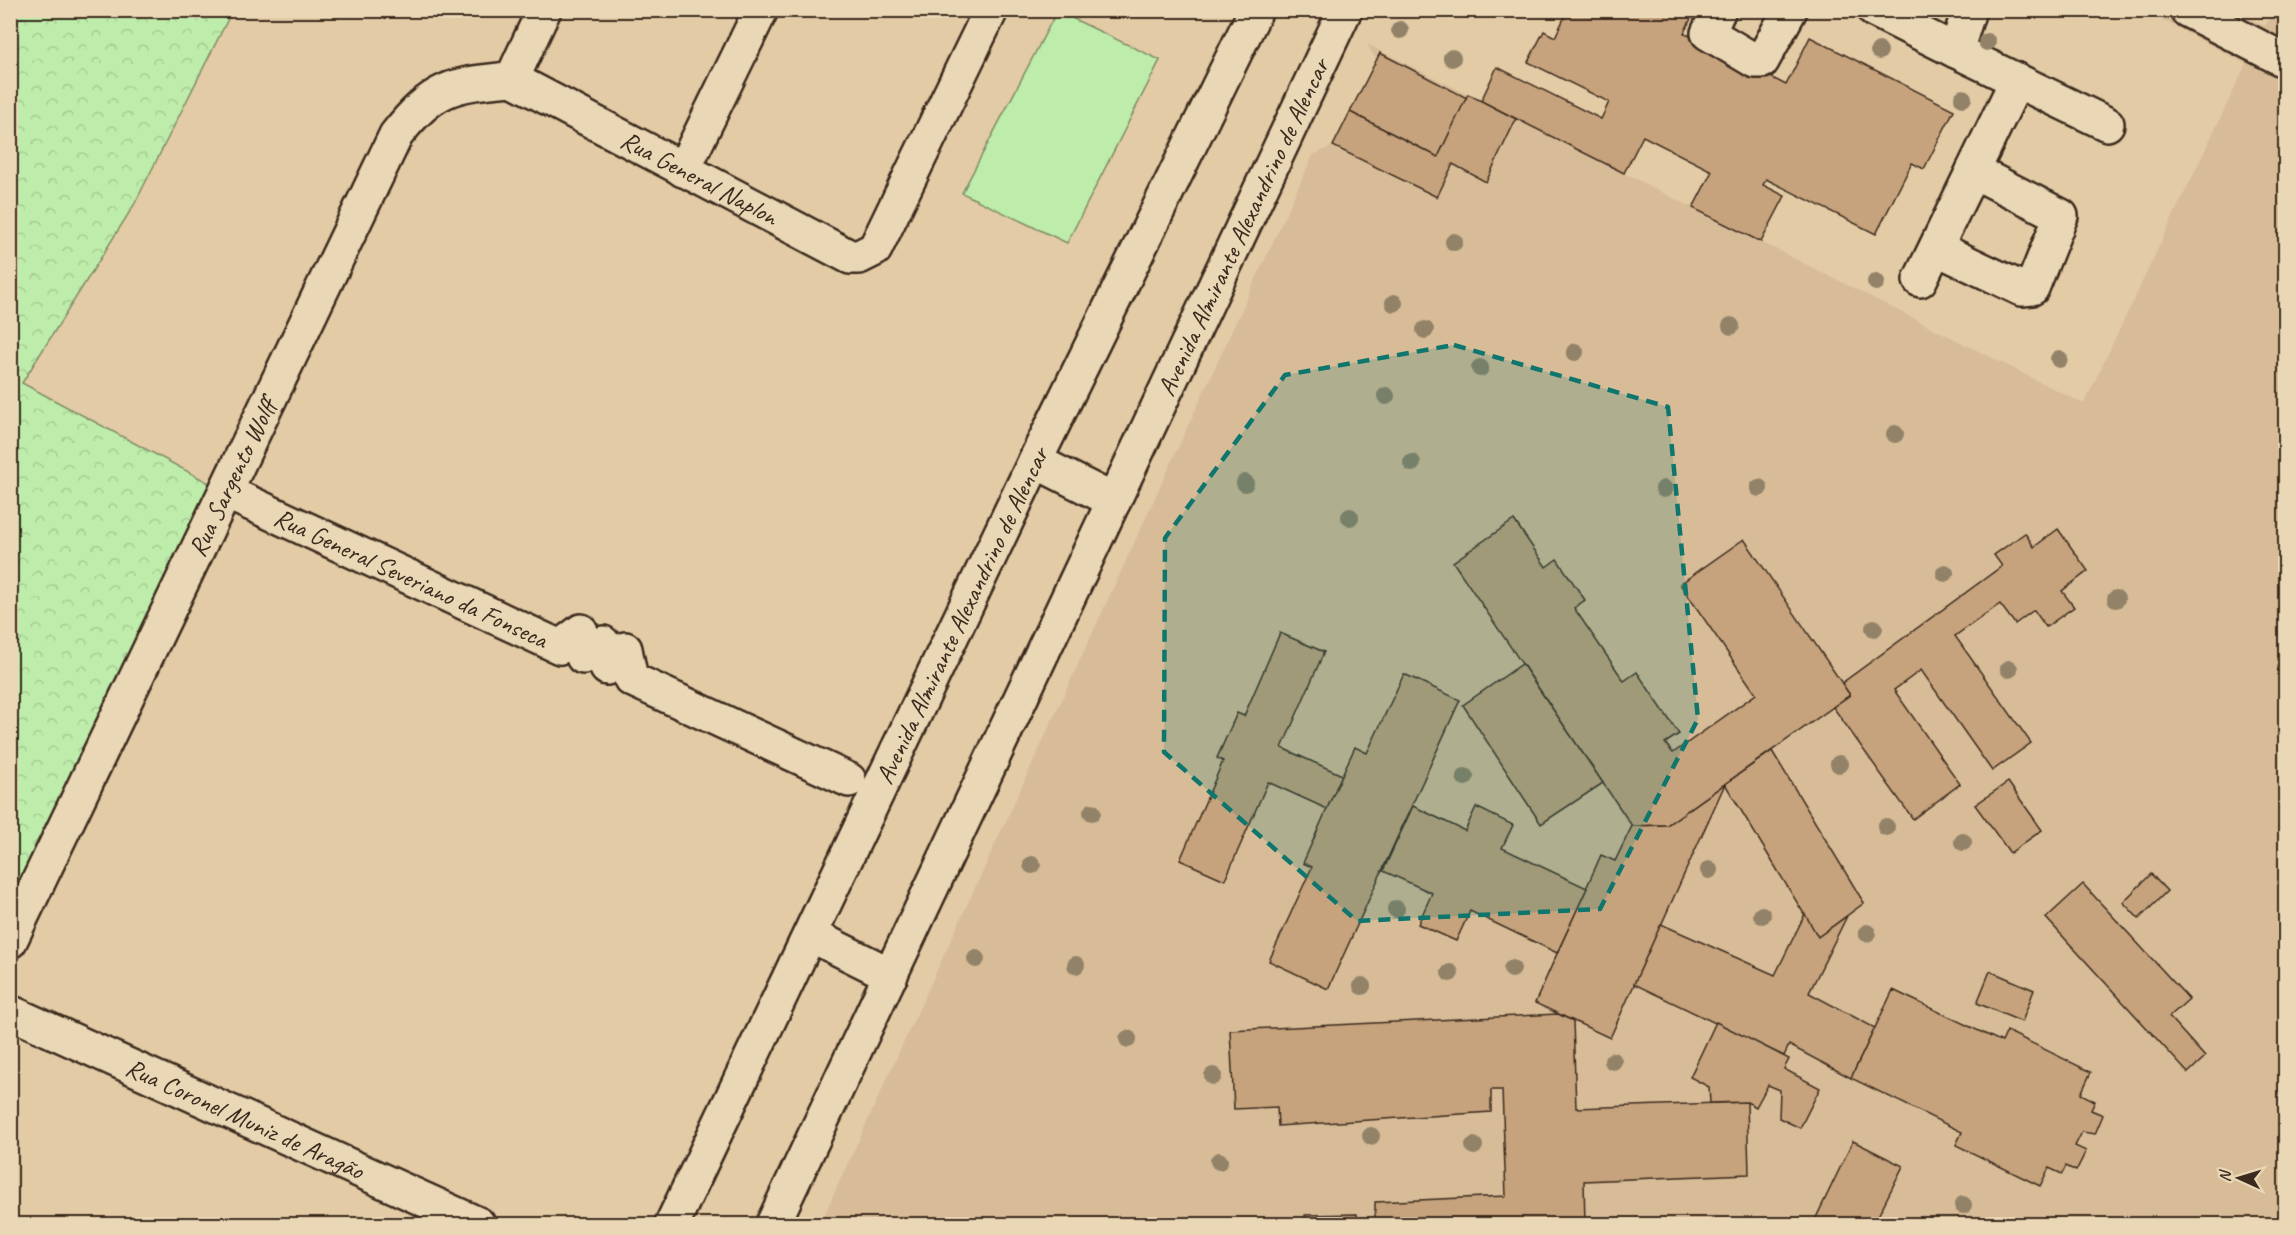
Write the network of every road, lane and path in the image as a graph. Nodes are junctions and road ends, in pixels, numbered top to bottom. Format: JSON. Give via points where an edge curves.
{"nodes":[{"id":1,"x":544,"y":10,"type":"edge"},
{"id":2,"x":761,"y":10,"type":"edge"},
{"id":3,"x":991,"y":10,"type":"edge"},
{"id":4,"x":1256,"y":10,"type":"edge"},
{"id":5,"x":1345,"y":10,"type":"edge"},
{"id":6,"x":1719,"y":10,"type":"edge"},
{"id":7,"x":1790,"y":10,"type":"edge"},
{"id":8,"x":1874,"y":10,"type":"edge"},
{"id":9,"x":1969,"y":10,"type":"edge"},
{"id":10,"x":2187,"y":10,"type":"edge"},
{"id":11,"x":1956,"y":51,"type":"junction"},
{"id":12,"x":2286,"y":61,"type":"edge"},
{"id":13,"x":512,"y":79,"type":"junction"},
{"id":14,"x":2017,"y":80,"type":"junction"},
{"id":15,"x":2107,"y":124,"type":"dead end"},
{"id":16,"x":683,"y":170,"type":"junction"},
{"id":17,"x":1973,"y":171,"type":"junction"},
{"id":18,"x":1936,"y":248,"type":"junction"},
{"id":19,"x":1920,"y":280,"type":"dead end"},
{"id":20,"x":1035,"y":461,"type":"junction"},
{"id":21,"x":226,"y":492,"type":"junction"},
{"id":22,"x":1114,"y":501,"type":"junction"},
{"id":23,"x":849,"y":780,"type":"dead end"},
{"id":24,"x":811,"y":935,"type":"junction"},
{"id":25,"x":10,"y":941,"type":"edge"},
{"id":26,"x":891,"y":975,"type":"junction"},
{"id":27,"x":10,"y":1012,"type":"edge"},
{"id":28,"x":478,"y":1224,"type":"edge"},
{"id":29,"x":672,"y":1224,"type":"edge"},
{"id":30,"x":773,"y":1224,"type":"edge"}],
"edges":[{"from":1,"to":13,"type":"street"},
{"from":2,"to":16,"type":"street"},
{"from":3,"to":16,"type":"street","name":"Rua General Naplon","via":[[875,249],[850,257]]},
{"from":4,"to":20,"type":"street","name":"Avenida Almirante Alexandrino de Alencar"},
{"from":5,"to":22,"type":"street","name":"Avenida Almirante Alexandrino de Alencar"},
{"from":6,"to":7,"type":"street","via":[[1708,33],[1755,62],[1762,61]]},
{"from":8,"to":11,"type":"street"},
{"from":9,"to":11,"type":"street"},
{"from":10,"to":12,"type":"street"},
{"from":11,"to":14,"type":"street"},
{"from":13,"to":16,"type":"street","name":"Rua General Naplon"},
{"from":13,"to":21,"type":"street","name":"Rua Sargento Wolff","via":[[441,90],[418,108],[396,135]]},
{"from":14,"to":15,"type":"street"},
{"from":14,"to":17,"type":"street"},
{"from":17,"to":18,"type":"street"},
{"from":17,"to":18,"type":"street","via":[[2061,216],[2032,288],[2022,289]]},
{"from":18,"to":19,"type":"street"},
{"from":20,"to":22,"type":"street"},
{"from":20,"to":24,"type":"street","name":"Avenida Almirante Alexandrino de Alencar"},
{"from":21,"to":23,"type":"street","name":"Rua General Severiano da Fonseca","via":[[560,647],[580,631],[583,657],[603,643],[607,668],[625,649],[631,679]]},
{"from":21,"to":25,"type":"street","name":"Rua Sargento Wolff"},
{"from":22,"to":26,"type":"street","name":"Avenida Almirante Alexandrino de Alencar"},
{"from":24,"to":26,"type":"street"},
{"from":24,"to":29,"type":"street","name":"Avenida Almirante Alexandrino de Alencar"},
{"from":26,"to":30,"type":"street","name":"Avenida Almirante Alexandrino de Alencar"},
{"from":27,"to":28,"type":"street","name":"Rua Coronel Muniz de Aragão"}]}
